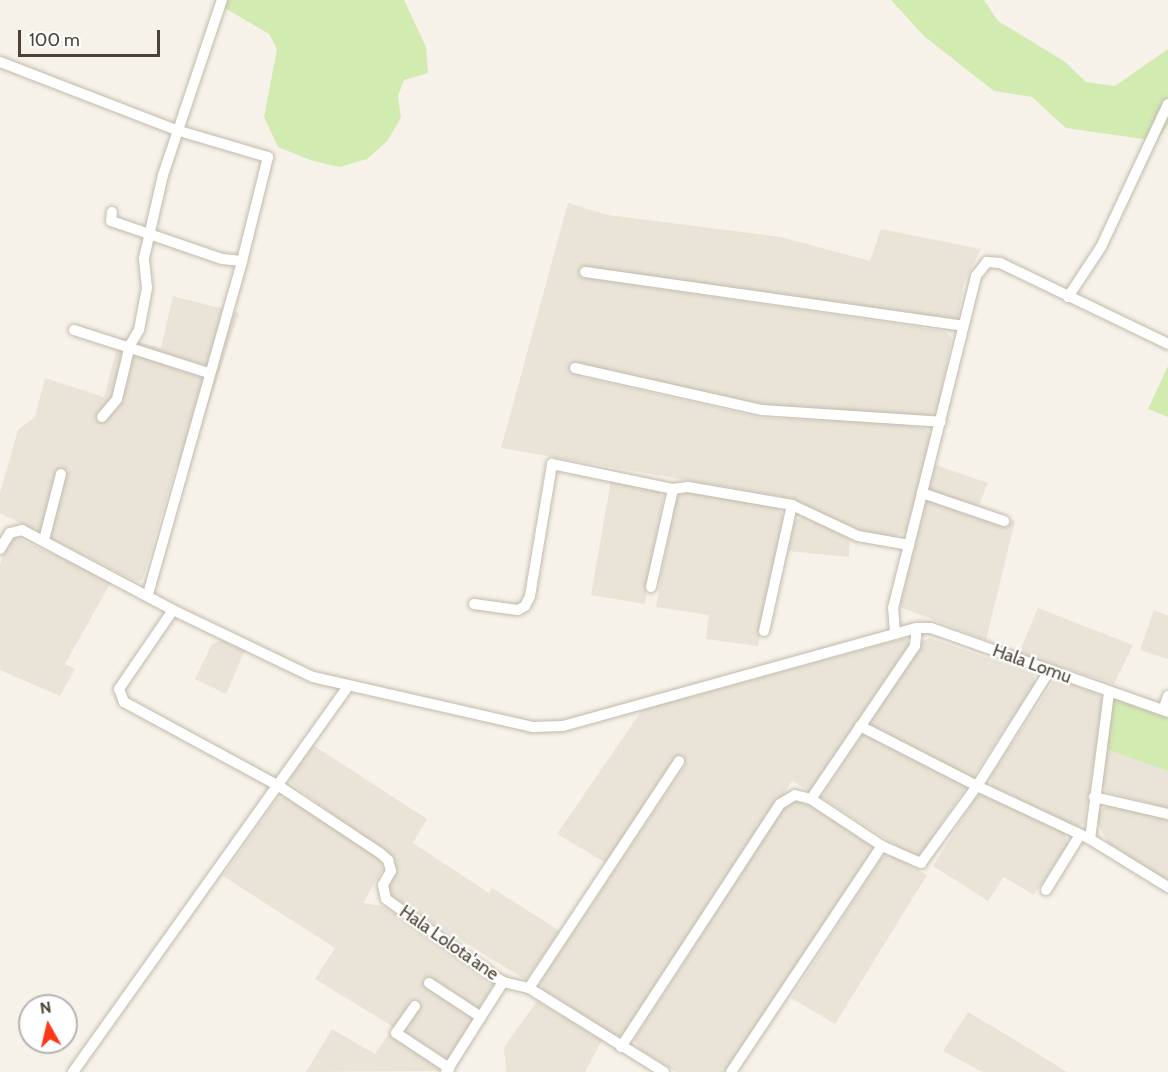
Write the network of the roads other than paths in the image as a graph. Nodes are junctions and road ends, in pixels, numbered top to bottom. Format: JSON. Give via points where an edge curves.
{"nodes":[{"id":1,"x":222,"y":0,"type":"edge"},
{"id":2,"x":0,"y":62,"type":"edge"},
{"id":3,"x":1168,"y":104,"type":"edge"},
{"id":4,"x":176,"y":130,"type":"junction"},
{"id":5,"x":112,"y":212,"type":"dead end"},
{"id":6,"x":152,"y":233,"type":"junction"},
{"id":7,"x":242,"y":261,"type":"junction"},
{"id":8,"x":585,"y":272,"type":"dead end"},
{"id":9,"x":1068,"y":297,"type":"junction"},
{"id":10,"x":963,"y":326,"type":"junction"},
{"id":11,"x":74,"y":330,"type":"dead end"},
{"id":12,"x":1168,"y":344,"type":"edge"},
{"id":13,"x":130,"y":345,"type":"junction"},
{"id":14,"x":575,"y":368,"type":"dead end"},
{"id":15,"x":209,"y":373,"type":"junction"},
{"id":16,"x":102,"y":417,"type":"dead end"},
{"id":17,"x":941,"y":422,"type":"junction"},
{"id":18,"x":61,"y":474,"type":"dead end"},
{"id":19,"x":673,"y":489,"type":"junction"},
{"id":20,"x":922,"y":492,"type":"junction"},
{"id":21,"x":792,"y":505,"type":"junction"},
{"id":22,"x":1004,"y":521,"type":"dead end"},
{"id":23,"x":44,"y":540,"type":"junction"},
{"id":24,"x":909,"y":545,"type":"junction"},
{"id":25,"x":0,"y":549,"type":"edge"},
{"id":26,"x":651,"y":587,"type":"dead end"},
{"id":27,"x":148,"y":594,"type":"junction"},
{"id":28,"x":474,"y":604,"type":"dead end"},
{"id":29,"x":173,"y":610,"type":"junction"},
{"id":30,"x":917,"y":628,"type":"junction"},
{"id":31,"x":765,"y":631,"type":"dead end"},
{"id":32,"x":895,"y":634,"type":"junction"},
{"id":33,"x":1048,"y":671,"type":"junction"},
{"id":34,"x":348,"y":687,"type":"junction"},
{"id":35,"x":1109,"y":692,"type":"junction"},
{"id":36,"x":1168,"y":696,"type":"edge"},
{"id":37,"x":1166,"y":711,"type":"edge"},
{"id":38,"x":860,"y":726,"type":"junction"},
{"id":39,"x":679,"y":761,"type":"dead end"},
{"id":40,"x":279,"y":786,"type":"junction"},
{"id":41,"x":977,"y":786,"type":"junction"},
{"id":42,"x":1094,"y":797,"type":"junction"},
{"id":43,"x":811,"y":799,"type":"junction"},
{"id":44,"x":1168,"y":814,"type":"edge"},
{"id":45,"x":1085,"y":837,"type":"junction"},
{"id":46,"x":882,"y":846,"type":"junction"},
{"id":47,"x":1168,"y":887,"type":"edge"},
{"id":48,"x":1046,"y":890,"type":"dead end"},
{"id":49,"x":503,"y":982,"type":"junction"},
{"id":50,"x":429,"y":983,"type":"dead end"},
{"id":51,"x":529,"y":988,"type":"junction"},
{"id":52,"x":416,"y":1006,"type":"dead end"},
{"id":53,"x":482,"y":1017,"type":"junction"},
{"id":54,"x":621,"y":1047,"type":"junction"},
{"id":55,"x":447,"y":1070,"type":"edge"},
{"id":56,"x":73,"y":1072,"type":"edge"},
{"id":57,"x":664,"y":1072,"type":"edge"},
{"id":58,"x":731,"y":1072,"type":"edge"}],
"edges":[{"from":1,"to":4,"type":"street"},
{"from":2,"to":4,"type":"street"},
{"from":3,"to":9,"type":"street","via":[[1101,247]]},
{"from":4,"to":6,"type":"street"},
{"from":4,"to":7,"type":"street","via":[[268,157]]},
{"from":5,"to":6,"type":"street","via":[[111,221]]},
{"from":6,"to":7,"type":"street","via":[[222,259]]},
{"from":6,"to":13,"type":"street","via":[[144,258],[144,314]]},
{"from":7,"to":15,"type":"street"},
{"from":8,"to":10,"type":"street"},
{"from":9,"to":10,"type":"street","via":[[1000,263],[987,262],[976,276]]},
{"from":9,"to":12,"type":"street"},
{"from":10,"to":17,"type":"street"},
{"from":11,"to":13,"type":"street"},
{"from":13,"to":15,"type":"street"},
{"from":13,"to":16,"type":"street","via":[[117,399]]},
{"from":14,"to":17,"type":"street","via":[[762,410]]},
{"from":15,"to":27,"type":"street"},
{"from":17,"to":20,"type":"street"},
{"from":18,"to":23,"type":"street"},
{"from":19,"to":21,"type":"street","via":[[688,487]]},
{"from":19,"to":26,"type":"street"},
{"from":19,"to":28,"type":"street","via":[[552,464],[530,596],[525,606],[518,610]]},
{"from":20,"to":22,"type":"street"},
{"from":20,"to":24,"type":"street"},
{"from":21,"to":24,"type":"street","via":[[858,536]]},
{"from":21,"to":31,"type":"street"},
{"from":23,"to":25,"type":"street","name":"Hala Lomu","via":[[22,530],[10,533]]},
{"from":23,"to":27,"type":"street","name":"Hala Lomu"},
{"from":24,"to":32,"type":"street","via":[[894,608]]},
{"from":27,"to":29,"type":"street","name":"Hala Lomu"},
{"from":29,"to":34,"type":"street","name":"Hala Lomu","via":[[313,677]]},
{"from":29,"to":40,"type":"street","via":[[119,689],[124,702]]},
{"from":30,"to":32,"type":"street","name":"Hala Lomu"},
{"from":30,"to":33,"type":"street","name":"Hala Lomu","via":[[931,628]]},
{"from":30,"to":38,"type":"street","via":[[915,646]]},
{"from":32,"to":34,"type":"street","name":"Hala Lomu","via":[[563,726],[533,727]]},
{"from":33,"to":35,"type":"street","name":"Hala Lomu"},
{"from":33,"to":41,"type":"street"},
{"from":34,"to":40,"type":"street"},
{"from":35,"to":37,"type":"street","name":"Hala Lomu"},
{"from":35,"to":42,"type":"street"},
{"from":36,"to":37,"type":"street"},
{"from":38,"to":41,"type":"street"},
{"from":38,"to":43,"type":"street"},
{"from":39,"to":51,"type":"street"},
{"from":40,"to":49,"type":"street","name":"Hala Lolota'ane","via":[[388,860],[391,871],[382,893],[386,900]]},
{"from":40,"to":56,"type":"street"},
{"from":41,"to":45,"type":"street"},
{"from":41,"to":46,"type":"street","via":[[921,863]]},
{"from":42,"to":44,"type":"street"},
{"from":42,"to":45,"type":"street"},
{"from":43,"to":46,"type":"street"},
{"from":43,"to":54,"type":"street","via":[[795,795],[780,804]]},
{"from":45,"to":47,"type":"street"},
{"from":45,"to":48,"type":"street"},
{"from":46,"to":58,"type":"street"},
{"from":49,"to":51,"type":"street","name":"Hala Lolota'ane"},
{"from":49,"to":53,"type":"street"},
{"from":50,"to":53,"type":"street"},
{"from":51,"to":54,"type":"street","name":"Hala Lolota'ane"},
{"from":52,"to":55,"type":"street","via":[[396,1033]]},
{"from":53,"to":55,"type":"street"},
{"from":54,"to":57,"type":"street","name":"Hala Lolota'ane"}]}
